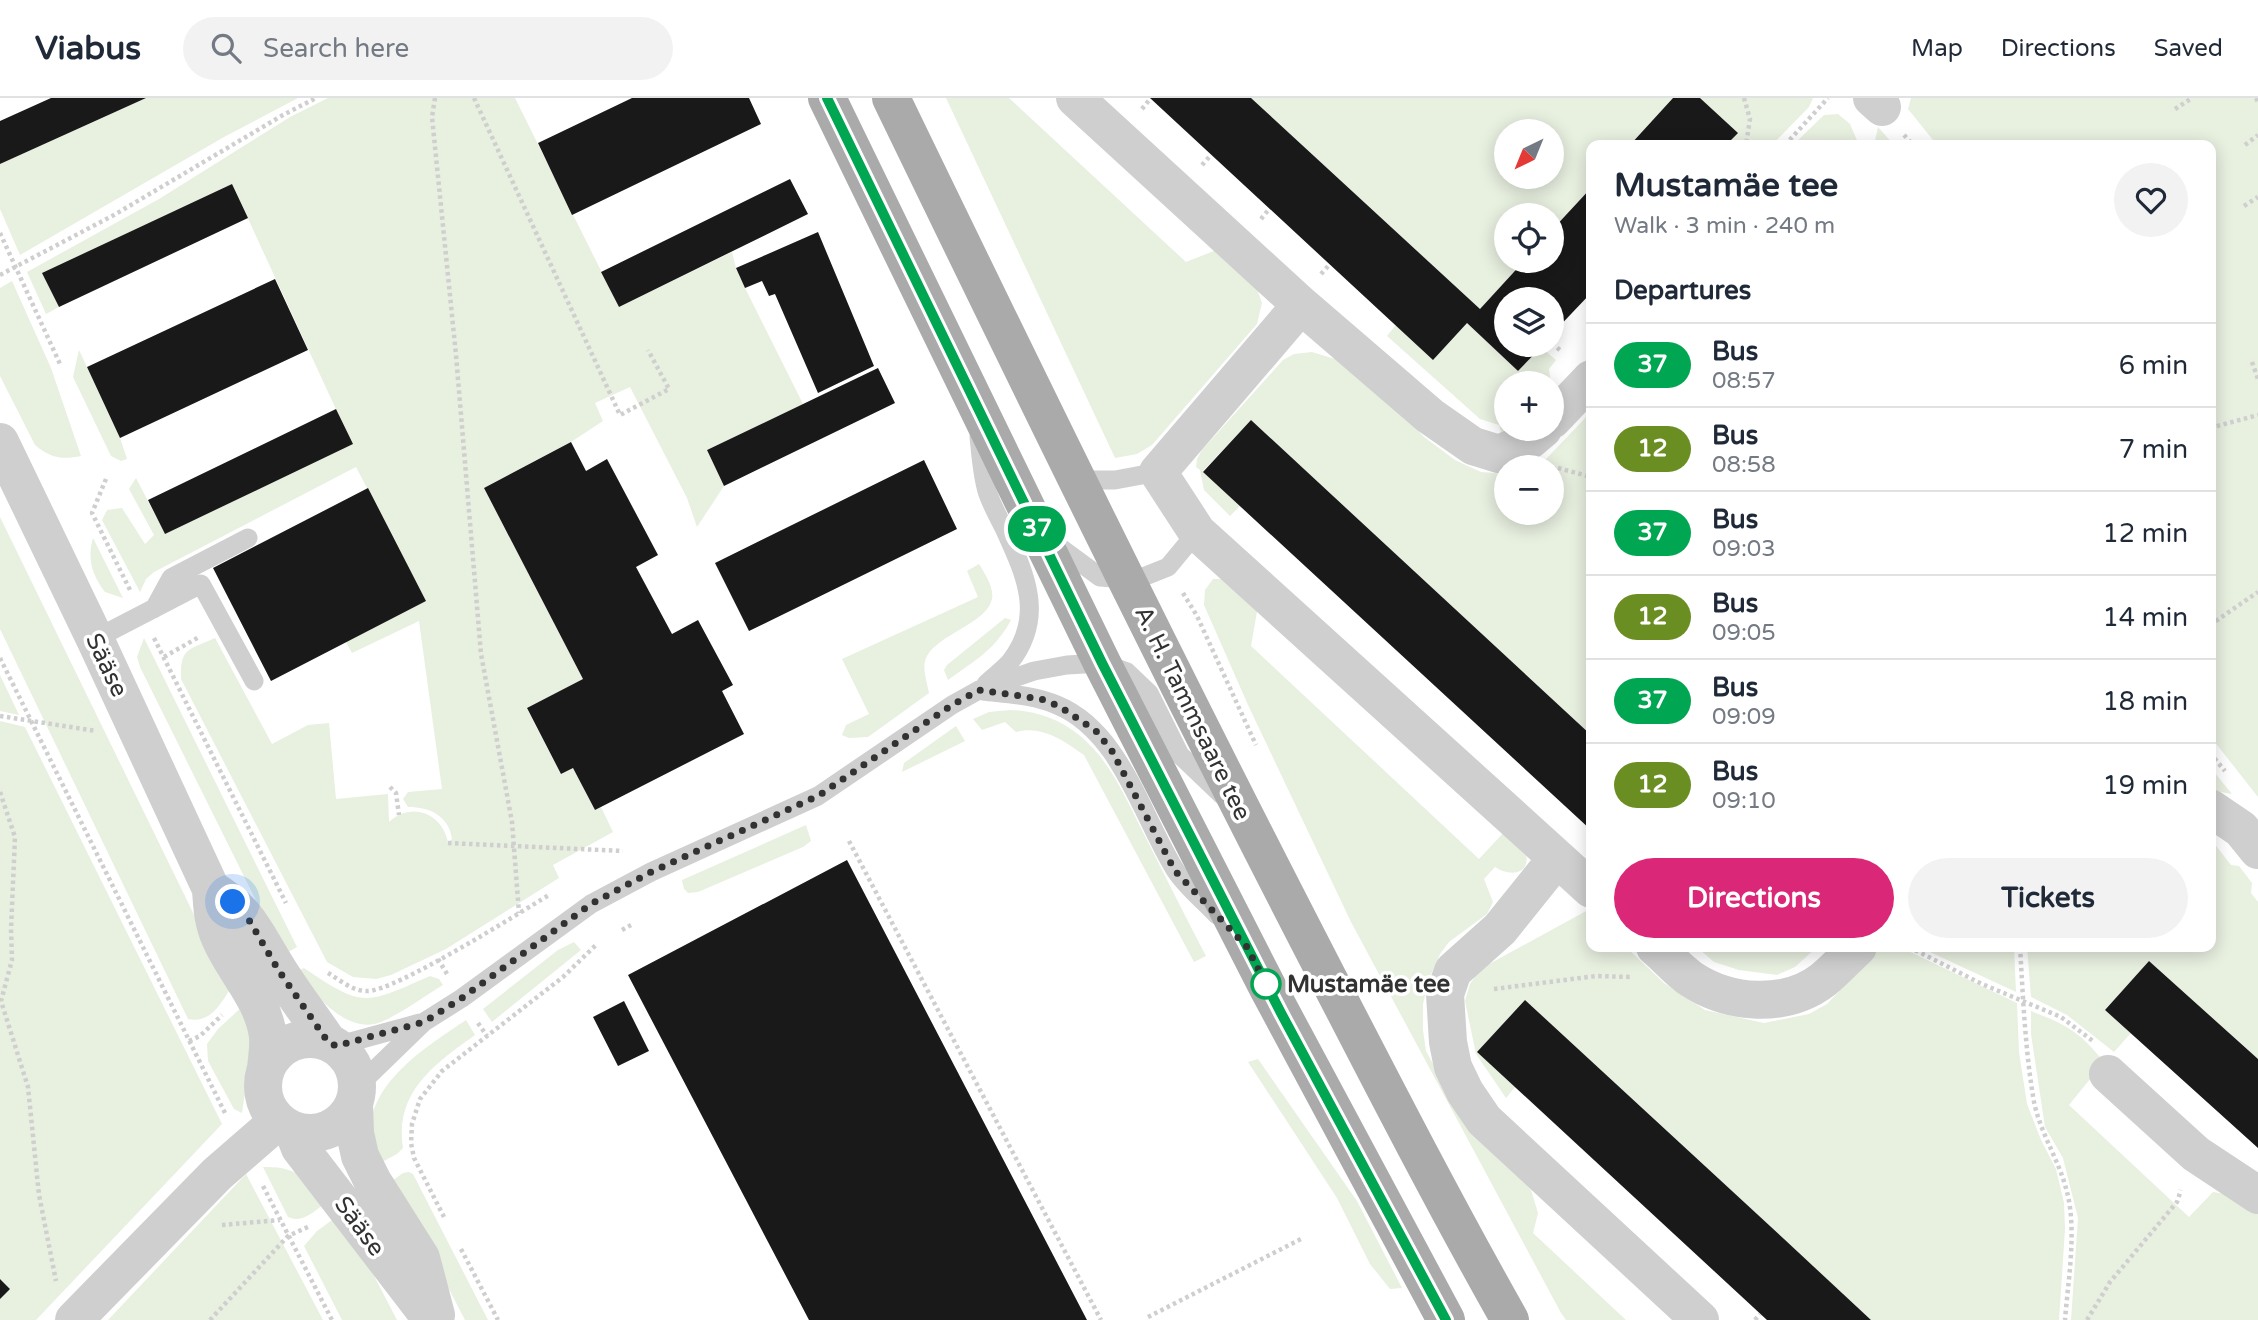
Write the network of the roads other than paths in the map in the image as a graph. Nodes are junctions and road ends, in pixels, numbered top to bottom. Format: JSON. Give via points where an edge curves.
{"nodes":[{"id":1,"x":827,"y":98,"type":"edge"},
{"id":2,"x":891,"y":98,"type":"edge"},
{"id":3,"x":1075,"y":98,"type":"edge"},
{"id":4,"x":1301,"y":305,"type":"junction"},
{"id":5,"x":1586,"y":384,"type":"edge"},
{"id":6,"x":973,"y":402,"type":"junction"},
{"id":7,"x":1564,"y":407,"type":"edge"},
{"id":8,"x":1528,"y":441,"type":"edge"},
{"id":9,"x":0,"y":442,"type":"edge"},
{"id":10,"x":1158,"y":472,"type":"junction"},
{"id":11,"x":1076,"y":480,"type":"junction"},
{"id":12,"x":1039,"y":532,"type":"junction"},
{"id":13,"x":1197,"y":532,"type":"junction"},
{"id":14,"x":248,"y":538,"type":"dead end"},
{"id":15,"x":1126,"y":579,"type":"junction"},
{"id":16,"x":154,"y":609,"type":"junction"},
{"id":17,"x":95,"y":639,"type":"junction"},
{"id":18,"x":1102,"y":663,"type":"junction"},
{"id":19,"x":254,"y":681,"type":"dead end"},
{"id":20,"x":979,"y":690,"type":"junction"},
{"id":21,"x":2216,"y":812,"type":"edge"},
{"id":22,"x":1245,"y":818,"type":"junction"},
{"id":23,"x":2258,"y":850,"type":"edge"},
{"id":24,"x":1557,"y":859,"type":"junction"},
{"id":25,"x":1586,"y":885,"type":"edge"},
{"id":26,"x":211,"y":889,"type":"junction"},
{"id":27,"x":1247,"y":947,"type":"junction"},
{"id":28,"x":1661,"y":952,"type":"edge"},
{"id":29,"x":1853,"y":952,"type":"edge"},
{"id":30,"x":424,"y":1022,"type":"junction"},
{"id":31,"x":332,"y":1044,"type":"junction"},
{"id":32,"x":266,"y":1069,"type":"junction"},
{"id":33,"x":2108,"y":1074,"type":"road end"},
{"id":34,"x":356,"y":1095,"type":"junction"},
{"id":35,"x":286,"y":1126,"type":"junction"},
{"id":36,"x":2258,"y":1195,"type":"edge"},
{"id":37,"x":66,"y":1305,"type":"edge"},
{"id":38,"x":434,"y":1320,"type":"edge"},
{"id":39,"x":1446,"y":1320,"type":"edge"},
{"id":40,"x":1510,"y":1320,"type":"edge"},
{"id":41,"x":1700,"y":1320,"type":"edge"}],
"edges":[{"from":1,"to":6,"type":"main road"},
{"from":2,"to":11,"type":"main road","name":"A. H. Tammsaare tee"},
{"from":3,"to":4,"type":"street"},
{"from":4,"to":8,"type":"street","via":[[1430,416],[1473,446],[1499,454]]},
{"from":4,"to":10,"type":"street"},
{"from":5,"to":7,"type":"street"},
{"from":6,"to":12,"type":"main road"},
{"from":6,"to":20,"type":"lane","via":[[987,492],[1017,557],[1030,605],[1029,624],[1009,662]]},
{"from":9,"to":17,"type":"street","name":"Sääse"},
{"from":10,"to":11,"type":"lane","via":[[1115,480]]},
{"from":10,"to":13,"type":"street"},
{"from":11,"to":15,"type":"main road","name":"A. H. Tammsaare tee"},
{"from":12,"to":15,"type":"lane","via":[[1100,576]]},
{"from":12,"to":18,"type":"main road"},
{"from":13,"to":15,"type":"lane","via":[[1167,567],[1143,578]]},
{"from":13,"to":24,"type":"street"},
{"from":14,"to":16,"type":"lane","via":[[171,578]]},
{"from":15,"to":22,"type":"main road","name":"A. H. Tammsaare tee"},
{"from":16,"to":17,"type":"lane"},
{"from":16,"to":19,"type":"lane","via":[[201,584]]},
{"from":17,"to":26,"type":"street","name":"Sääse"},
{"from":18,"to":20,"type":"lane","via":[[1034,671]]},
{"from":18,"to":22,"type":"lane","via":[[1127,672],[1149,693],[1180,755]]},
{"from":18,"to":27,"type":"main road"},
{"from":20,"to":27,"type":"lane","via":[[1050,702],[1096,731],[1112,751],[1175,871]]},
{"from":20,"to":30,"type":"lane","via":[[818,796],[591,904]]},
{"from":21,"to":23,"type":"street","via":[[2241,828]]},
{"from":22,"to":40,"type":"main road","name":"A. H. Tammsaare tee"},
{"from":24,"to":25,"type":"street"},
{"from":24,"to":41,"type":"street","via":[[1500,929],[1453,971],[1445,994],[1453,1067],[1484,1120]]},
{"from":26,"to":31,"type":"street","name":"Sääse","via":[[233,902],[249,920]]},
{"from":26,"to":32,"type":"street","name":"Sääse","via":[[220,939],[265,1022]]},
{"from":27,"to":39,"type":"main road"},
{"from":28,"to":29,"type":"street","via":[[1691,979],[1728,997],[1772,1001],[1822,981]]},
{"from":30,"to":31,"type":"lane"},
{"from":30,"to":34,"type":"lane"},
{"from":31,"to":32,"type":"street","via":[[313,1039],[292,1043],[274,1056]]},
{"from":31,"to":34,"type":"street","name":"Sääse","via":[[352,1063]]},
{"from":32,"to":35,"type":"street","name":"Sääse","via":[[264,1097]]},
{"from":33,"to":36,"type":"street","via":[[2196,1154]]},
{"from":34,"to":35,"type":"street","via":[[347,1117],[336,1127],[308,1134]]},
{"from":34,"to":38,"type":"street","name":"Sääse","via":[[360,1156],[421,1258]]},
{"from":35,"to":37,"type":"street","via":[[217,1174]]},
{"from":35,"to":38,"type":"street","name":"Sääse"}]}
